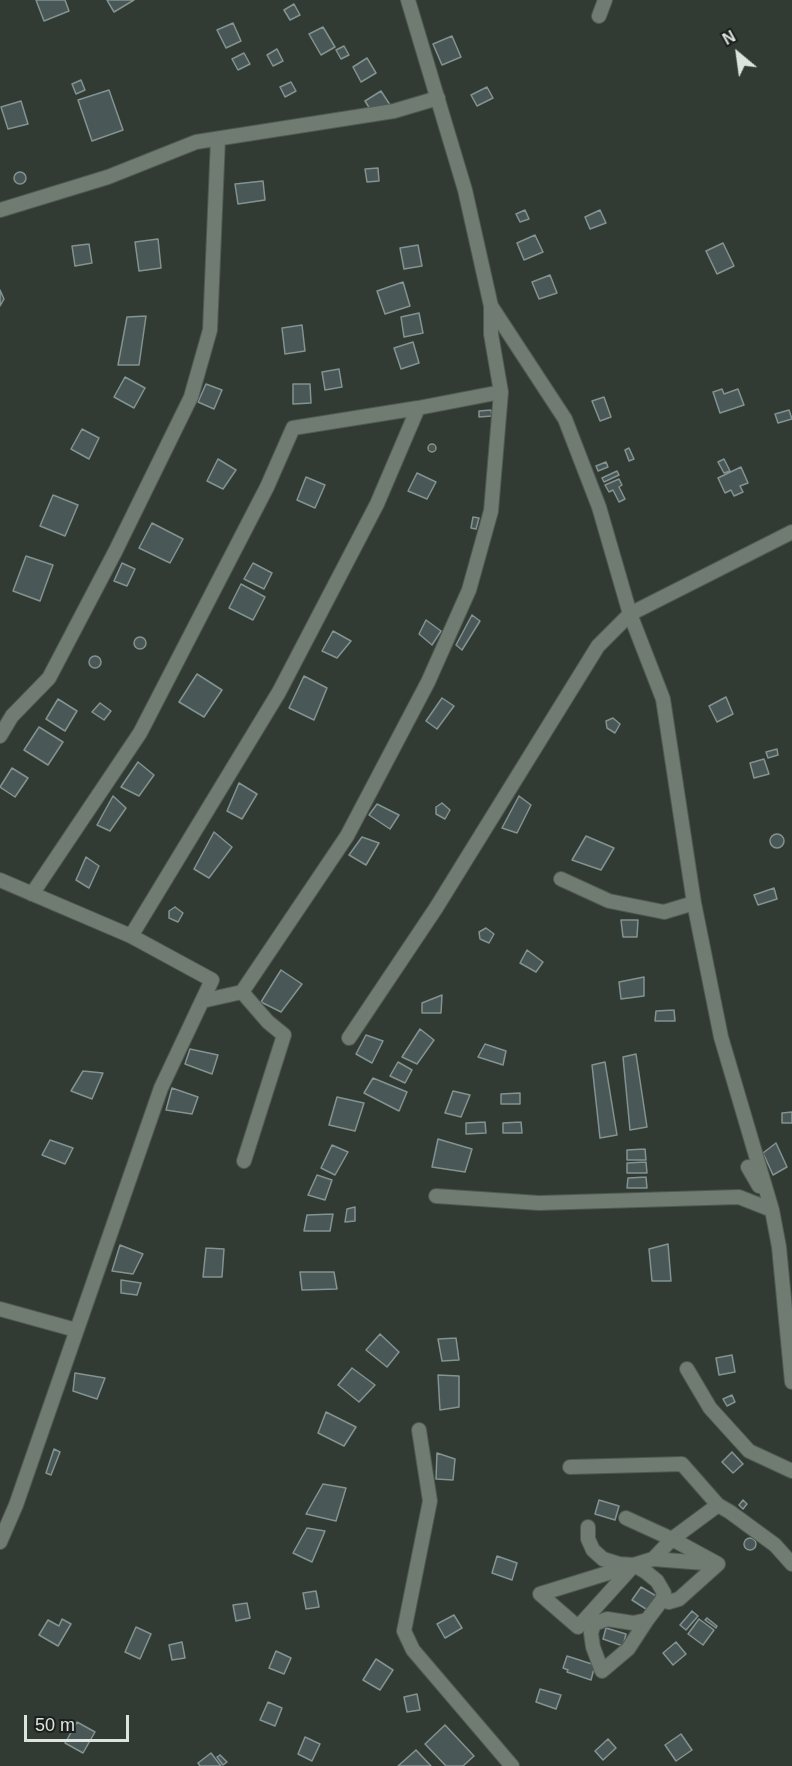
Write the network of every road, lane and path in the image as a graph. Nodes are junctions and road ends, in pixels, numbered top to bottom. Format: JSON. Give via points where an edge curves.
{"nodes":[{"id":1,"x":408,"y":0,"type":"edge"},
{"id":2,"x":605,"y":0,"type":"edge"},
{"id":3,"x":599,"y":16,"type":"dead end"},
{"id":4,"x":438,"y":98,"type":"junction"},
{"id":5,"x":218,"y":139,"type":"junction"},
{"id":6,"x":0,"y":210,"type":"edge"},
{"id":7,"x":491,"y":306,"type":"junction"},
{"id":8,"x":501,"y":392,"type":"junction"},
{"id":9,"x":418,"y":408,"type":"junction"},
{"id":10,"x":792,"y":532,"type":"edge"},
{"id":11,"x":630,"y":614,"type":"junction"},
{"id":12,"x":0,"y":736,"type":"edge"},
{"id":13,"x":561,"y":879,"type":"dead end"},
{"id":14,"x":0,"y":880,"type":"edge"},
{"id":15,"x":32,"y":894,"type":"junction"},
{"id":16,"x":694,"y":903,"type":"junction"},
{"id":17,"x":131,"y":936,"type":"junction"},
{"id":18,"x":242,"y":992,"type":"junction"},
{"id":19,"x":202,"y":1001,"type":"junction"},
{"id":20,"x":349,"y":1038,"type":"dead end"},
{"id":21,"x":244,"y":1161,"type":"dead end"},
{"id":22,"x":748,"y":1167,"type":"dead end"},
{"id":23,"x":436,"y":1196,"type":"dead end"},
{"id":24,"x":772,"y":1210,"type":"junction"},
{"id":25,"x":0,"y":1309,"type":"edge"},
{"id":26,"x":76,"y":1330,"type":"junction"},
{"id":27,"x":687,"y":1369,"type":"dead end"},
{"id":28,"x":792,"y":1382,"type":"edge"},
{"id":29,"x":418,"y":1430,"type":"dead end"},
{"id":30,"x":570,"y":1467,"type":"dead end"},
{"id":31,"x":792,"y":1471,"type":"edge"},
{"id":32,"x":718,"y":1505,"type":"junction"},
{"id":33,"x":626,"y":1518,"type":"dead end"},
{"id":34,"x":588,"y":1527,"type":"dead end"},
{"id":35,"x":672,"y":1539,"type":"junction"},
{"id":36,"x":0,"y":1542,"type":"edge"},
{"id":37,"x":653,"y":1559,"type":"junction"},
{"id":38,"x":718,"y":1564,"type":"junction"},
{"id":39,"x":792,"y":1564,"type":"edge"},
{"id":40,"x":634,"y":1565,"type":"junction"},
{"id":41,"x":662,"y":1600,"type":"junction"},
{"id":42,"x":647,"y":1620,"type":"junction"},
{"id":43,"x":512,"y":1766,"type":"edge"}],
"edges":[{"from":1,"to":4,"type":"street"},
{"from":2,"to":3,"type":"street"},
{"from":4,"to":5,"type":"street","via":[[394,111]]},
{"from":4,"to":7,"type":"street","via":[[465,190]]},
{"from":5,"to":6,"type":"street","via":[[196,142],[108,177]]},
{"from":5,"to":12,"type":"street","via":[[210,330],[191,397],[49,678],[12,716]]},
{"from":7,"to":8,"type":"street","via":[[491,334]]},
{"from":7,"to":11,"type":"street","via":[[565,419],[599,507]]},
{"from":8,"to":9,"type":"street"},
{"from":8,"to":18,"type":"street","via":[[491,511],[470,590],[428,682],[347,836]]},
{"from":9,"to":15,"type":"street","via":[[293,428],[267,487],[140,733]]},
{"from":9,"to":17,"type":"street","via":[[377,504],[279,693]]},
{"from":10,"to":11,"type":"street"},
{"from":11,"to":16,"type":"street","via":[[663,699]]},
{"from":11,"to":20,"type":"street","via":[[598,646],[436,908]]},
{"from":13,"to":16,"type":"street","via":[[609,902],[664,912]]},
{"from":14,"to":15,"type":"street"},
{"from":15,"to":17,"type":"street"},
{"from":16,"to":24,"type":"street","via":[[721,1037]]},
{"from":17,"to":19,"type":"street","via":[[212,980]]},
{"from":18,"to":19,"type":"street"},
{"from":18,"to":21,"type":"street","via":[[284,1035]]},
{"from":19,"to":26,"type":"street","via":[[160,1088]]},
{"from":22,"to":24,"type":"street"},
{"from":23,"to":24,"type":"street","via":[[539,1203],[739,1197]]},
{"from":24,"to":28,"type":"street"},
{"from":25,"to":26,"type":"street"},
{"from":26,"to":36,"type":"street"},
{"from":27,"to":31,"type":"street","via":[[710,1408],[749,1451]]},
{"from":29,"to":43,"type":"street","via":[[430,1501],[404,1631],[412,1650]]},
{"from":30,"to":32,"type":"street","via":[[682,1464]]},
{"from":32,"to":35,"type":"street"},
{"from":32,"to":39,"type":"street","via":[[776,1545]]},
{"from":33,"to":35,"type":"street"},
{"from":34,"to":40,"type":"street","via":[[593,1550],[603,1559]]},
{"from":35,"to":37,"type":"street"},
{"from":35,"to":38,"type":"street"},
{"from":37,"to":38,"type":"street"},
{"from":37,"to":40,"type":"street"},
{"from":38,"to":41,"type":"street","via":[[679,1599]]},
{"from":40,"to":40,"type":"street","via":[[607,1575],[540,1594],[578,1628]]},
{"from":40,"to":41,"type":"street","via":[[657,1581],[664,1593]]},
{"from":41,"to":42,"type":"street"},
{"from":42,"to":42,"type":"street","via":[[633,1623],[607,1619],[594,1624],[593,1647],[602,1671],[627,1649]]}]}
